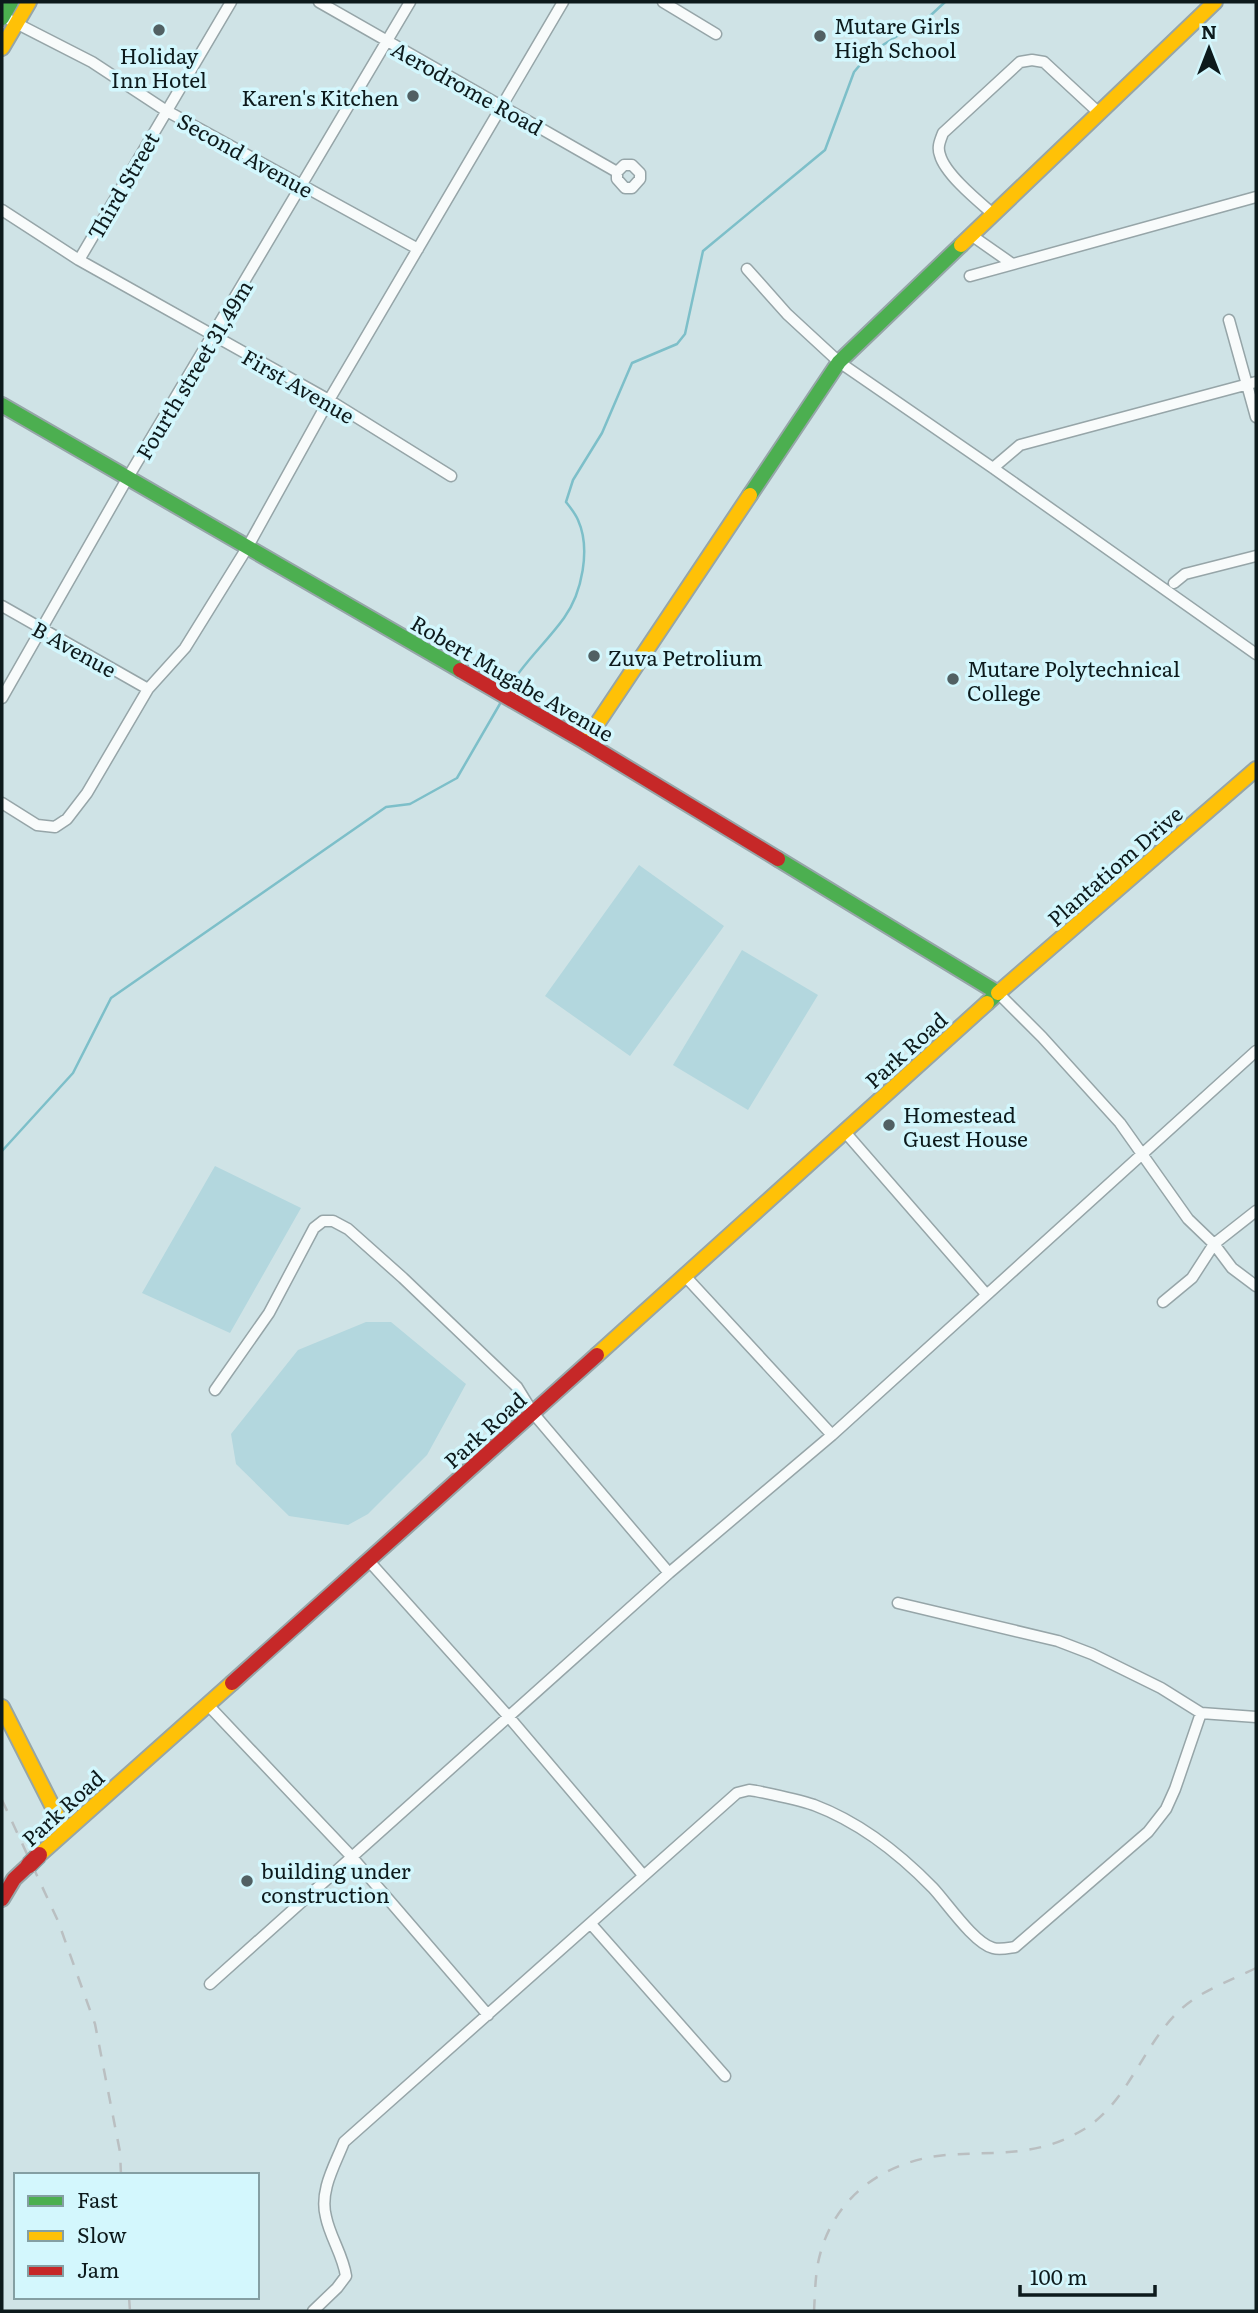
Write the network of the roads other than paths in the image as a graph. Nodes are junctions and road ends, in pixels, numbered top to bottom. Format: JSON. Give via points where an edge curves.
{"nodes":[{"id":1,"x":11,"y":2,"type":"edge"},
{"id":2,"x":29,"y":2,"type":"edge"},
{"id":3,"x":231,"y":2,"type":"edge"},
{"id":4,"x":319,"y":2,"type":"edge"},
{"id":5,"x":410,"y":2,"type":"edge"},
{"id":6,"x":563,"y":2,"type":"edge"},
{"id":7,"x":663,"y":2,"type":"edge"},
{"id":8,"x":1215,"y":2,"type":"edge"},
{"id":9,"x":5,"y":19,"type":"edge"},
{"id":10,"x":716,"y":34,"type":"dead end"},
{"id":11,"x":386,"y":41,"type":"junction"},
{"id":12,"x":2,"y":48,"type":"edge"},
{"id":13,"x":504,"y":105,"type":"junction"},
{"id":14,"x":165,"y":110,"type":"junction"},
{"id":15,"x":1098,"y":112,"type":"junction"},
{"id":16,"x":617,"y":172,"type":"dead end"},
{"id":17,"x":303,"y":185,"type":"junction"},
{"id":18,"x":1256,"y":197,"type":"edge"},
{"id":19,"x":2,"y":210,"type":"edge"},
{"id":20,"x":993,"y":214,"type":"junction"},
{"id":21,"x":971,"y":235,"type":"junction"},
{"id":22,"x":418,"y":249,"type":"junction"},
{"id":23,"x":79,"y":260,"type":"junction"},
{"id":24,"x":1012,"y":264,"type":"junction"},
{"id":25,"x":747,"y":269,"type":"dead end"},
{"id":26,"x":970,"y":276,"type":"dead end"},
{"id":27,"x":1229,"y":320,"type":"dead end"},
{"id":28,"x":212,"y":336,"type":"junction"},
{"id":29,"x":839,"y":362,"type":"junction"},
{"id":30,"x":1252,"y":383,"type":"edge"},
{"id":31,"x":329,"y":400,"type":"junction"},
{"id":32,"x":2,"y":405,"type":"edge"},
{"id":33,"x":1256,"y":417,"type":"edge"},
{"id":34,"x":993,"y":468,"type":"junction"},
{"id":35,"x":451,"y":476,"type":"dead end"},
{"id":36,"x":127,"y":479,"type":"junction"},
{"id":37,"x":247,"y":548,"type":"junction"},
{"id":38,"x":1256,"y":556,"type":"edge"},
{"id":39,"x":1174,"y":583,"type":"dead end"},
{"id":40,"x":2,"y":606,"type":"edge"},
{"id":41,"x":42,"y":630,"type":"junction"},
{"id":42,"x":1256,"y":654,"type":"edge"},
{"id":43,"x":148,"y":689,"type":"junction"},
{"id":44,"x":2,"y":698,"type":"edge"},
{"id":45,"x":585,"y":743,"type":"junction"},
{"id":46,"x":1256,"y":769,"type":"edge"},
{"id":47,"x":2,"y":803,"type":"edge"},
{"id":48,"x":998,"y":993,"type":"junction"},
{"id":49,"x":1256,"y":1051,"type":"edge"},
{"id":50,"x":845,"y":1132,"type":"junction"},
{"id":51,"x":1142,"y":1154,"type":"junction"},
{"id":52,"x":1256,"y":1211,"type":"edge"},
{"id":53,"x":1214,"y":1244,"type":"junction"},
{"id":54,"x":685,"y":1276,"type":"junction"},
{"id":55,"x":1256,"y":1286,"type":"edge"},
{"id":56,"x":986,"y":1294,"type":"junction"},
{"id":57,"x":1163,"y":1302,"type":"dead end"},
{"id":58,"x":215,"y":1390,"type":"dead end"},
{"id":59,"x":533,"y":1413,"type":"junction"},
{"id":60,"x":832,"y":1435,"type":"junction"},
{"id":61,"x":368,"y":1560,"type":"junction"},
{"id":62,"x":669,"y":1573,"type":"junction"},
{"id":63,"x":898,"y":1603,"type":"dead end"},
{"id":64,"x":208,"y":1705,"type":"junction"},
{"id":65,"x":2,"y":1707,"type":"edge"},
{"id":66,"x":1201,"y":1713,"type":"junction"},
{"id":67,"x":508,"y":1716,"type":"junction"},
{"id":68,"x":1256,"y":1717,"type":"edge"},
{"id":69,"x":65,"y":1831,"type":"junction"},
{"id":70,"x":351,"y":1856,"type":"junction"},
{"id":71,"x":642,"y":1875,"type":"junction"},
{"id":72,"x":2,"y":1899,"type":"edge"},
{"id":73,"x":591,"y":1924,"type":"junction"},
{"id":74,"x":210,"y":1984,"type":"dead end"},
{"id":75,"x":488,"y":2015,"type":"junction"},
{"id":76,"x":725,"y":2076,"type":"dead end"},
{"id":77,"x":313,"y":2311,"type":"edge"}],
"edges":[{"from":1,"to":9,"type":"main road"},
{"from":2,"to":9,"type":"main road"},
{"from":3,"to":14,"type":"street","name":"Third Street"},
{"from":4,"to":11,"type":"street","name":"Aerodrome Road"},
{"from":5,"to":11,"type":"street","name":"Fourth street 31,49m"},
{"from":6,"to":13,"type":"street"},
{"from":7,"to":10,"type":"street"},
{"from":8,"to":15,"type":"main road"},
{"from":9,"to":12,"type":"main road"},
{"from":9,"to":14,"type":"street","name":"Second Avenue","via":[[92,62]]},
{"from":11,"to":13,"type":"street","name":"Aerodrome Road"},
{"from":11,"to":17,"type":"street","name":"Fourth street 31,49m"},
{"from":13,"to":16,"type":"street","name":"Aerodrome Road"},
{"from":13,"to":22,"type":"street"},
{"from":14,"to":17,"type":"street","name":"Second Avenue"},
{"from":14,"to":23,"type":"street","name":"Third Street"},
{"from":15,"to":20,"type":"main road"},
{"from":15,"to":20,"type":"street","via":[[1044,62],[1032,60],[1020,62],[943,133],[940,157],[962,187]]},
{"from":17,"to":22,"type":"street","name":"Second Avenue"},
{"from":17,"to":28,"type":"street","name":"Fourth street 31,49m"},
{"from":18,"to":24,"type":"street"},
{"from":19,"to":23,"type":"street","name":"First Avenue"},
{"from":20,"to":21,"type":"main road"},
{"from":21,"to":24,"type":"street"},
{"from":21,"to":29,"type":"main road"},
{"from":22,"to":31,"type":"street"},
{"from":23,"to":28,"type":"street","name":"First Avenue"},
{"from":24,"to":26,"type":"street"},
{"from":25,"to":29,"type":"street"},
{"from":27,"to":30,"type":"street"},
{"from":28,"to":31,"type":"street","name":"First Avenue"},
{"from":28,"to":36,"type":"street","name":"Fourth street 31,49m"},
{"from":29,"to":34,"type":"street"},
{"from":29,"to":45,"type":"main road"},
{"from":30,"to":33,"type":"street"},
{"from":30,"to":34,"type":"street","via":[[1020,445]]},
{"from":31,"to":35,"type":"street","name":"First Avenue"},
{"from":31,"to":37,"type":"street"},
{"from":32,"to":36,"type":"main road","name":"Robert Mugabe Avenue"},
{"from":34,"to":42,"type":"street"},
{"from":36,"to":37,"type":"main road","name":"Robert Mugabe Avenue"},
{"from":36,"to":41,"type":"street","name":"Fourth street 31,49m"},
{"from":37,"to":43,"type":"street","via":[[185,648]]},
{"from":37,"to":45,"type":"main road","name":"Robert Mugabe Avenue"},
{"from":38,"to":39,"type":"street","via":[[1185,575]]},
{"from":40,"to":41,"type":"street","name":"B Avenue"},
{"from":41,"to":43,"type":"street","name":"B Avenue"},
{"from":41,"to":44,"type":"street","name":"Fourth street 31,49m"},
{"from":43,"to":47,"type":"street","via":[[68,818],[55,827],[37,825]]},
{"from":45,"to":48,"type":"main road","name":"Robert Mugabe Avenue"},
{"from":46,"to":48,"type":"main road","name":"Plantatiom Drive"},
{"from":48,"to":50,"type":"main road","name":"Park Road"},
{"from":48,"to":51,"type":"street","via":[[1111,1113]]},
{"from":49,"to":51,"type":"street"},
{"from":50,"to":54,"type":"main road","name":"Park Road"},
{"from":50,"to":56,"type":"street"},
{"from":51,"to":53,"type":"street","via":[[1188,1219]]},
{"from":51,"to":56,"type":"street"},
{"from":52,"to":53,"type":"street"},
{"from":53,"to":55,"type":"street","via":[[1233,1268]]},
{"from":53,"to":57,"type":"street","via":[[1192,1278]]},
{"from":54,"to":59,"type":"main road","name":"Park Road"},
{"from":54,"to":60,"type":"street"},
{"from":56,"to":60,"type":"street"},
{"from":58,"to":59,"type":"street","via":[[269,1313],[307,1237],[317,1223],[333,1221],[403,1278],[517,1387]]},
{"from":59,"to":61,"type":"main road","name":"Park Road"},
{"from":59,"to":62,"type":"street"},
{"from":60,"to":62,"type":"street"},
{"from":61,"to":64,"type":"main road","name":"Park Road"},
{"from":61,"to":67,"type":"street"},
{"from":62,"to":67,"type":"street"},
{"from":63,"to":66,"type":"street","via":[[1032,1633],[1092,1654]]},
{"from":64,"to":69,"type":"main road","name":"Park Road"},
{"from":64,"to":70,"type":"street"},
{"from":65,"to":69,"type":"main road"},
{"from":66,"to":68,"type":"street"},
{"from":66,"to":71,"type":"street","via":[[1175,1789],[1148,1832],[1015,1947],[993,1948],[981,1941],[931,1886],[852,1822],[812,1805],[756,1791],[737,1793]]},
{"from":67,"to":70,"type":"street"},
{"from":67,"to":71,"type":"street"},
{"from":69,"to":72,"type":"main road","name":"Park Road","via":[[15,1879]]},
{"from":70,"to":74,"type":"street"},
{"from":70,"to":75,"type":"street"},
{"from":71,"to":73,"type":"street"},
{"from":73,"to":75,"type":"street"},
{"from":73,"to":76,"type":"street"},
{"from":75,"to":77,"type":"street","via":[[344,2142],[324,2192],[325,2217],[346,2276]]}]}
